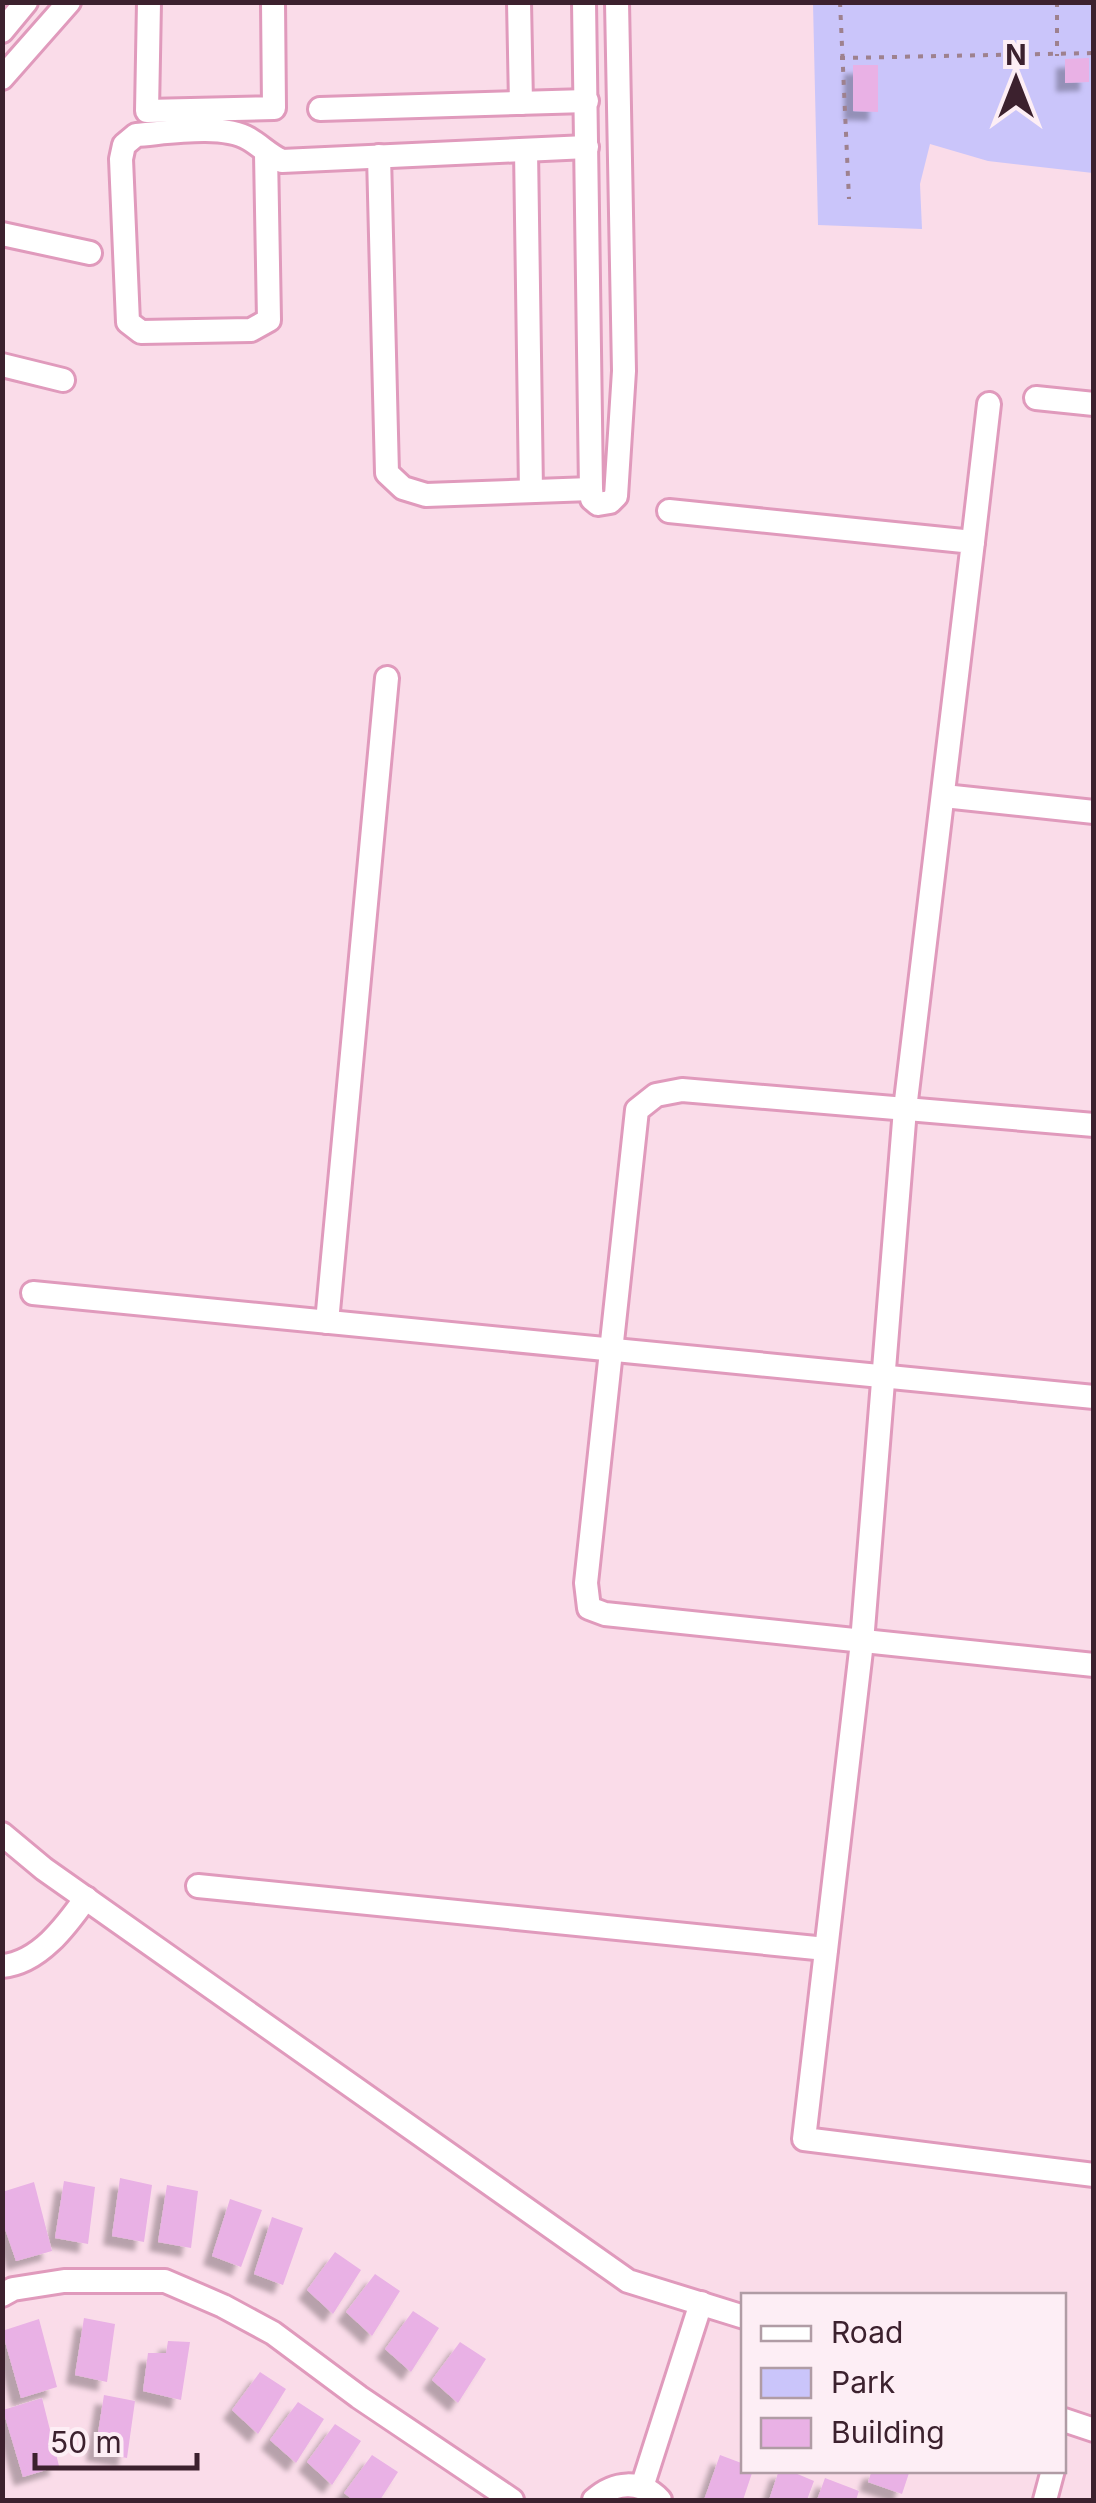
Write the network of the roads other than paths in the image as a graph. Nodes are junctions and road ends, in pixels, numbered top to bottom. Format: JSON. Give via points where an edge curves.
{"nodes":[{"id":1,"x":26,"y":2,"type":"edge"},
{"id":2,"x":69,"y":2,"type":"edge"},
{"id":3,"x":149,"y":2,"type":"edge"},
{"id":4,"x":273,"y":2,"type":"edge"},
{"id":5,"x":520,"y":2,"type":"edge"},
{"id":6,"x":584,"y":2,"type":"edge"},
{"id":7,"x":616,"y":2,"type":"edge"},
{"id":8,"x":2,"y":31,"type":"edge"},
{"id":9,"x":2,"y":78,"type":"edge"},
{"id":10,"x":587,"y":101,"type":"junction"},
{"id":11,"x":521,"y":103,"type":"junction"},
{"id":12,"x":320,"y":109,"type":"dead end"},
{"id":13,"x":619,"y":128,"type":"junction"},
{"id":14,"x":587,"y":137,"type":"junction"},
{"id":15,"x":526,"y":150,"type":"junction"},
{"id":16,"x":266,"y":154,"type":"junction"},
{"id":17,"x":379,"y":156,"type":"junction"},
{"id":18,"x":2,"y":234,"type":"edge"},
{"id":19,"x":90,"y":253,"type":"dead end"},
{"id":20,"x":2,"y":364,"type":"edge"},
{"id":21,"x":63,"y":380,"type":"dead end"},
{"id":22,"x":1036,"y":398,"type":"dead end"},
{"id":23,"x":989,"y":404,"type":"dead end"},
{"id":24,"x":1094,"y":404,"type":"edge"},
{"id":25,"x":591,"y":489,"type":"junction"},
{"id":26,"x":531,"y":491,"type":"junction"},
{"id":27,"x":670,"y":510,"type":"dead end"},
{"id":28,"x":973,"y":542,"type":"junction"},
{"id":29,"x":387,"y":678,"type":"dead end"},
{"id":30,"x":944,"y":796,"type":"junction"},
{"id":31,"x":1094,"y":812,"type":"edge"},
{"id":32,"x":905,"y":1109,"type":"junction"},
{"id":33,"x":1094,"y":1125,"type":"edge"},
{"id":34,"x":33,"y":1293,"type":"dead end"},
{"id":35,"x":327,"y":1322,"type":"junction"},
{"id":36,"x":611,"y":1350,"type":"junction"},
{"id":37,"x":885,"y":1377,"type":"junction"},
{"id":38,"x":1094,"y":1397,"type":"edge"},
{"id":39,"x":862,"y":1642,"type":"junction"},
{"id":40,"x":1094,"y":1665,"type":"edge"},
{"id":41,"x":2,"y":1834,"type":"edge"},
{"id":42,"x":198,"y":1886,"type":"dead end"},
{"id":43,"x":86,"y":1898,"type":"junction"},
{"id":44,"x":826,"y":1949,"type":"junction"},
{"id":45,"x":2,"y":1966,"type":"edge"},
{"id":46,"x":1094,"y":2175,"type":"edge"},
{"id":47,"x":2,"y":2295,"type":"edge"},
{"id":48,"x":701,"y":2303,"type":"junction"},
{"id":49,"x":741,"y":2316,"type":"edge"},
{"id":50,"x":1066,"y":2421,"type":"edge"},
{"id":51,"x":1094,"y":2430,"type":"edge"},
{"id":52,"x":1052,"y":2473,"type":"edge"},
{"id":53,"x":651,"y":2494,"type":"edge"},
{"id":54,"x":512,"y":2500,"type":"edge"},
{"id":55,"x":594,"y":2500,"type":"edge"},
{"id":56,"x":1045,"y":2500,"type":"edge"}],
"edges":[{"from":1,"to":8,"type":"street"},
{"from":2,"to":9,"type":"street"},
{"from":3,"to":4,"type":"street","via":[[147,111],[274,108]]},
{"from":5,"to":11,"type":"street"},
{"from":6,"to":10,"type":"street"},
{"from":7,"to":13,"type":"street"},
{"from":10,"to":11,"type":"street"},
{"from":10,"to":14,"type":"street"},
{"from":11,"to":12,"type":"street"},
{"from":13,"to":14,"type":"street"},
{"from":13,"to":25,"type":"street","via":[[619,475],[610,502],[598,504]]},
{"from":14,"to":15,"type":"street"},
{"from":14,"to":25,"type":"street"},
{"from":15,"to":17,"type":"street"},
{"from":15,"to":26,"type":"street"},
{"from":16,"to":16,"type":"street","via":[[228,131],[136,134],[124,145],[128,322],[141,332],[251,330],[269,320]]},
{"from":16,"to":17,"type":"street","via":[[282,161]]},
{"from":17,"to":26,"type":"street","via":[[388,473],[403,488],[426,496]]},
{"from":18,"to":19,"type":"street"},
{"from":20,"to":21,"type":"street"},
{"from":22,"to":24,"type":"street"},
{"from":23,"to":28,"type":"street"},
{"from":25,"to":26,"type":"street"},
{"from":27,"to":28,"type":"street"},
{"from":28,"to":30,"type":"street"},
{"from":29,"to":35,"type":"street"},
{"from":30,"to":31,"type":"street"},
{"from":30,"to":32,"type":"street"},
{"from":32,"to":33,"type":"street"},
{"from":32,"to":36,"type":"street","via":[[682,1090],[656,1095],[636,1110]]},
{"from":32,"to":37,"type":"street"},
{"from":34,"to":35,"type":"street"},
{"from":35,"to":36,"type":"street"},
{"from":36,"to":37,"type":"street"},
{"from":36,"to":39,"type":"street","via":[[586,1583],[590,1608]]},
{"from":37,"to":38,"type":"street"},
{"from":37,"to":39,"type":"street"},
{"from":39,"to":40,"type":"street"},
{"from":39,"to":44,"type":"street"},
{"from":41,"to":43,"type":"street"},
{"from":42,"to":44,"type":"street"},
{"from":43,"to":45,"type":"street","via":[[36,1953]]},
{"from":43,"to":48,"type":"street","via":[[628,2281]]},
{"from":44,"to":46,"type":"street","via":[[804,2139]]},
{"from":47,"to":54,"type":"street","via":[[64,2281],[165,2281],[273,2333]]},
{"from":48,"to":49,"type":"street"},
{"from":48,"to":53,"type":"street"},
{"from":50,"to":51,"type":"street"},
{"from":52,"to":56,"type":"street"},
{"from":53,"to":55,"type":"street","via":[[616,2486]]}]}
